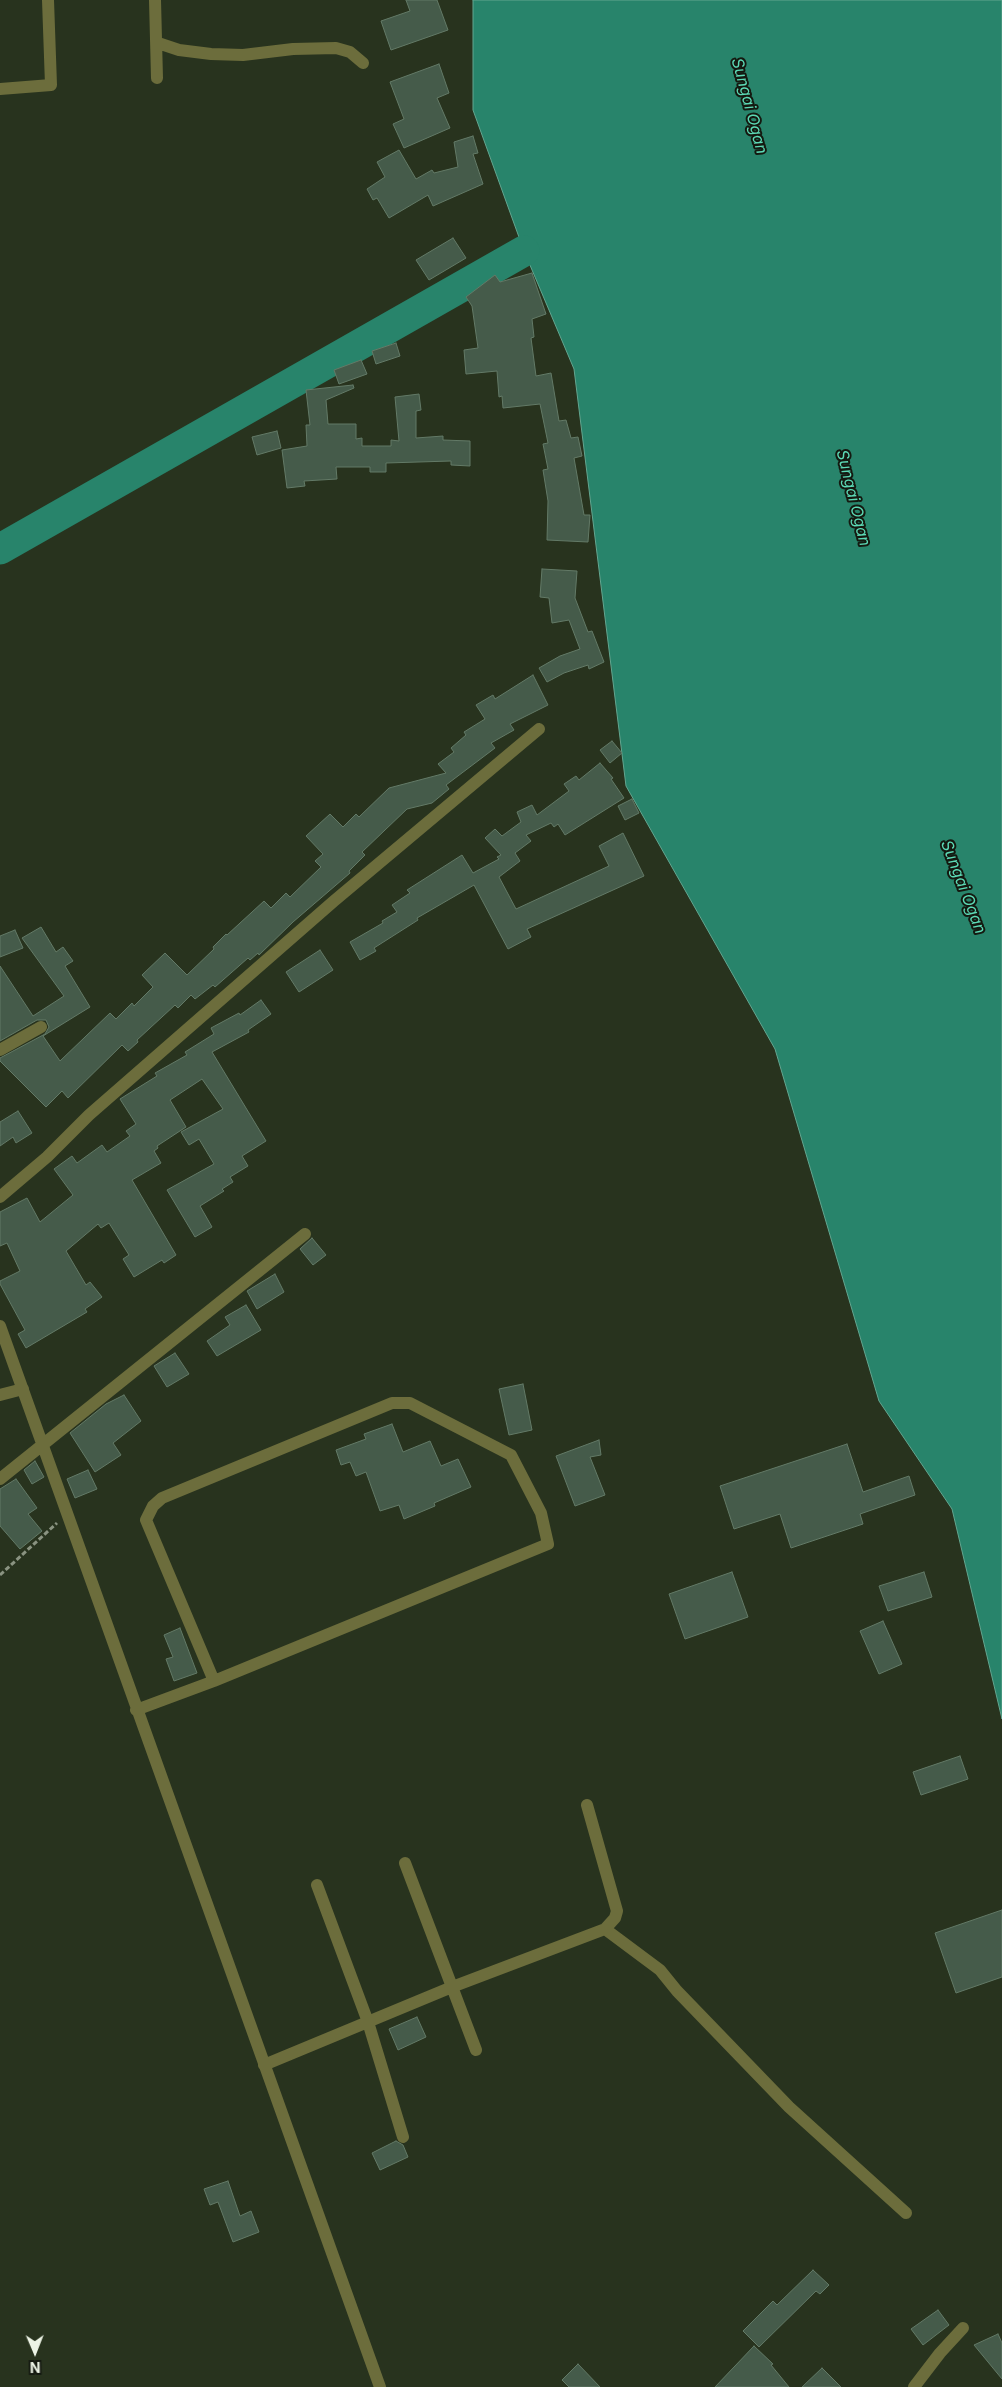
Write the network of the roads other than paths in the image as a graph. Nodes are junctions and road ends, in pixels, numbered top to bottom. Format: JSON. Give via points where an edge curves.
{"nodes":[{"id":1,"x":48,"y":0,"type":"edge"},
{"id":2,"x":155,"y":0,"type":"edge"},
{"id":3,"x":158,"y":43,"type":"junction"},
{"id":4,"x":363,"y":63,"type":"dead end"},
{"id":5,"x":157,"y":78,"type":"dead end"},
{"id":6,"x":0,"y":89,"type":"edge"},
{"id":7,"x":539,"y":729,"type":"dead end"},
{"id":8,"x":41,"y":1027,"type":"dead end"},
{"id":9,"x":0,"y":1050,"type":"edge"},
{"id":10,"x":0,"y":1198,"type":"edge"},
{"id":11,"x":305,"y":1234,"type":"dead end"},
{"id":12,"x":0,"y":1326,"type":"edge"},
{"id":13,"x":23,"y":1389,"type":"junction"},
{"id":14,"x":0,"y":1395,"type":"edge"},
{"id":15,"x":42,"y":1446,"type":"junction"},
{"id":16,"x":0,"y":1479,"type":"edge"},
{"id":17,"x":214,"y":1681,"type":"junction"},
{"id":18,"x":136,"y":1710,"type":"junction"},
{"id":19,"x":587,"y":1805,"type":"dead end"},
{"id":20,"x":404,"y":1862,"type":"dead end"},
{"id":21,"x":317,"y":1885,"type":"dead end"},
{"id":22,"x":605,"y":1929,"type":"junction"},
{"id":23,"x":452,"y":1987,"type":"junction"},
{"id":24,"x":368,"y":2022,"type":"junction"},
{"id":25,"x":476,"y":2050,"type":"dead end"},
{"id":26,"x":264,"y":2065,"type":"junction"},
{"id":27,"x":403,"y":2138,"type":"dead end"},
{"id":28,"x":906,"y":2213,"type":"dead end"},
{"id":29,"x":963,"y":2328,"type":"dead end"},
{"id":30,"x":380,"y":2387,"type":"edge"},
{"id":31,"x":914,"y":2387,"type":"edge"}],
"edges":[{"from":1,"to":6,"type":"street","via":[[51,86]]},
{"from":2,"to":3,"type":"street"},
{"from":3,"to":4,"type":"street","via":[[179,50],[243,55],[293,48],[336,48],[350,52]]},
{"from":3,"to":5,"type":"street"},
{"from":7,"to":10,"type":"street","via":[[89,1115]]},
{"from":8,"to":9,"type":"street"},
{"from":11,"to":15,"type":"street"},
{"from":12,"to":13,"type":"street"},
{"from":13,"to":14,"type":"street"},
{"from":13,"to":15,"type":"street"},
{"from":15,"to":16,"type":"street"},
{"from":15,"to":18,"type":"street"},
{"from":17,"to":17,"type":"street","via":[[548,1544],[541,1513],[510,1455],[410,1403],[392,1403],[162,1498],[152,1506],[146,1520]]},
{"from":17,"to":18,"type":"street"},
{"from":18,"to":26,"type":"street"},
{"from":19,"to":22,"type":"street","via":[[617,1911]]},
{"from":20,"to":23,"type":"street"},
{"from":21,"to":24,"type":"street"},
{"from":22,"to":23,"type":"street"},
{"from":22,"to":28,"type":"street","via":[[660,1970],[790,2107]]},
{"from":23,"to":24,"type":"street"},
{"from":23,"to":25,"type":"street"},
{"from":24,"to":26,"type":"street"},
{"from":24,"to":27,"type":"street"},
{"from":26,"to":30,"type":"street"},
{"from":29,"to":31,"type":"street"}]}
